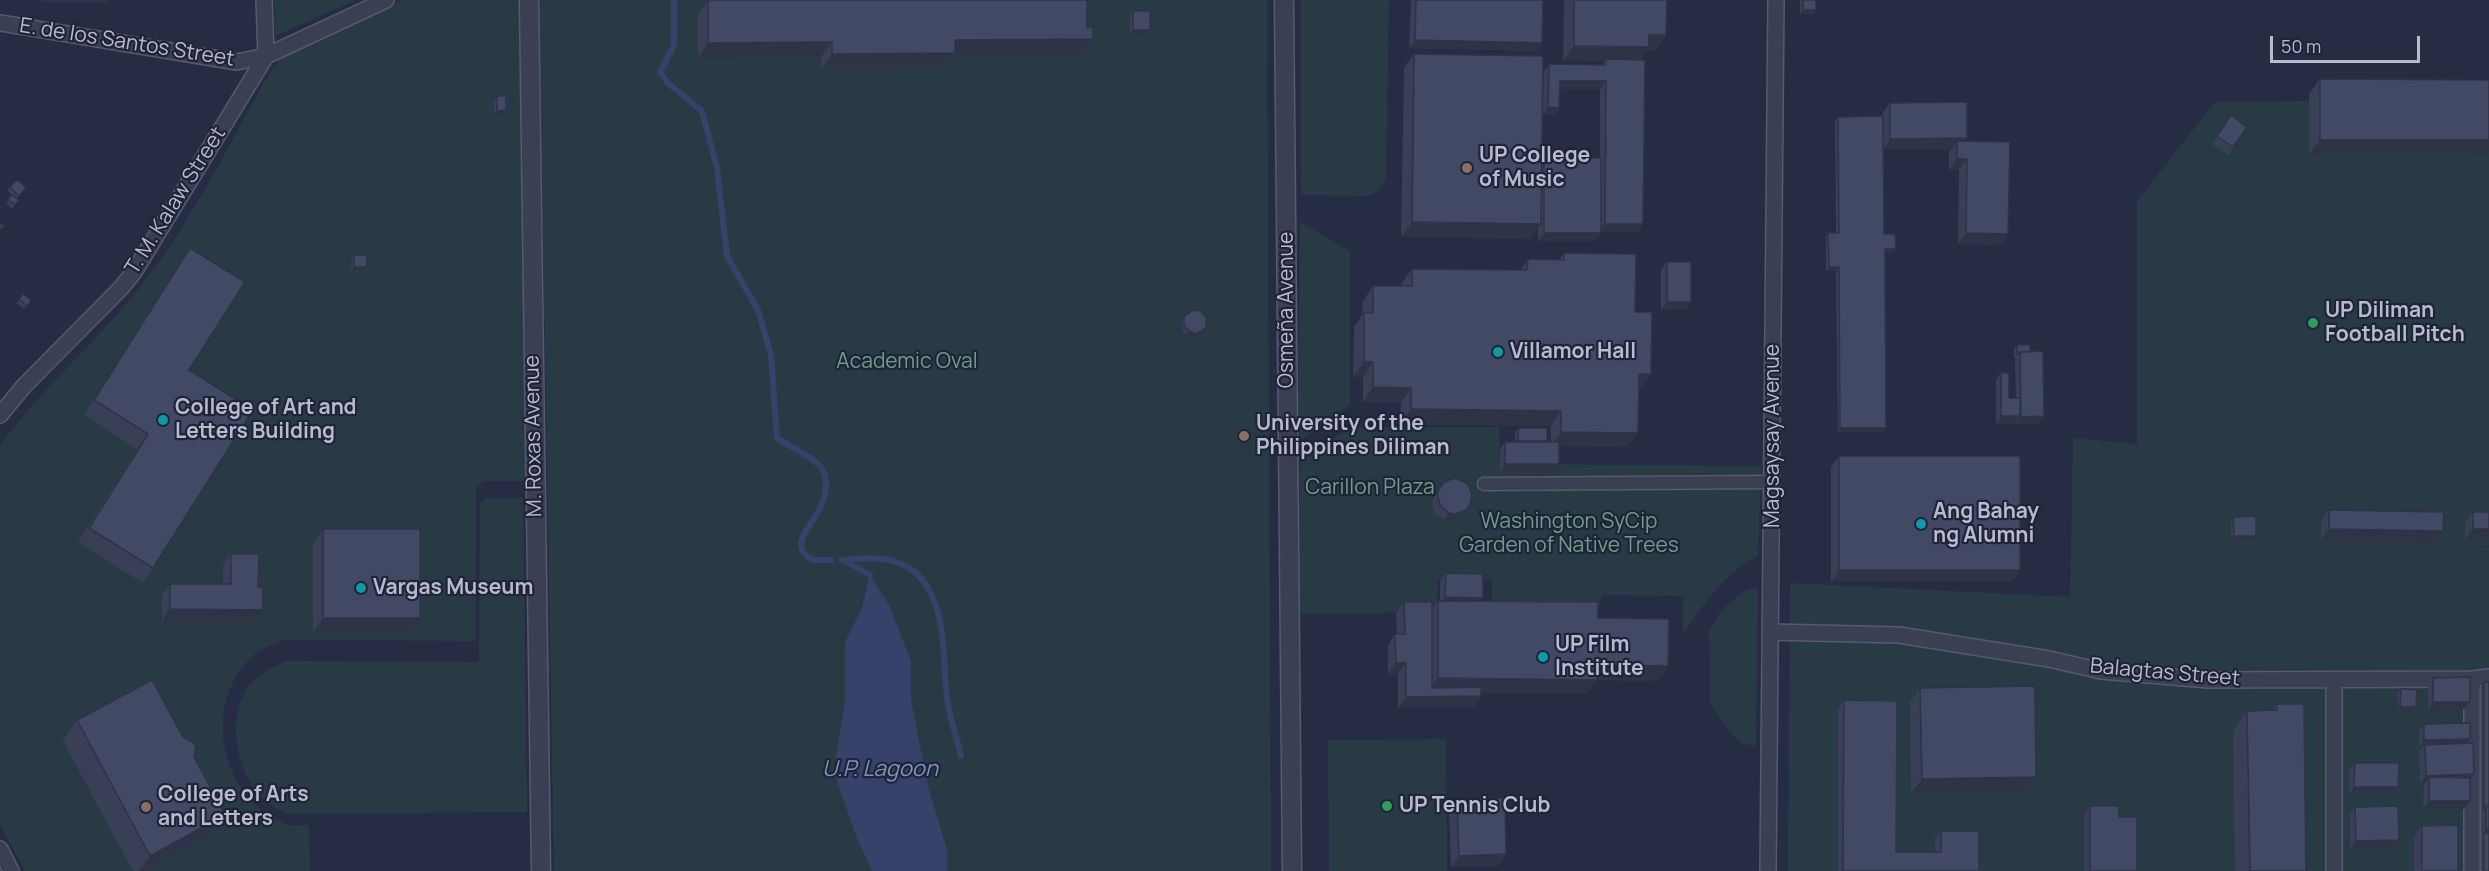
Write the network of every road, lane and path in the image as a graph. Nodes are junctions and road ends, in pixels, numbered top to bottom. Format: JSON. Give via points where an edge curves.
{"nodes":[{"id":1,"x":264,"y":0,"type":"edge"},
{"id":2,"x":386,"y":0,"type":"edge"},
{"id":3,"x":528,"y":0,"type":"edge"},
{"id":4,"x":1284,"y":0,"type":"edge"},
{"id":5,"x":1776,"y":0,"type":"edge"},
{"id":6,"x":0,"y":23,"type":"edge"},
{"id":7,"x":266,"y":57,"type":"junction"},
{"id":8,"x":0,"y":415,"type":"edge"},
{"id":9,"x":1773,"y":483,"type":"junction"},
{"id":10,"x":1484,"y":484,"type":"dead end"},
{"id":11,"x":1771,"y":632,"type":"junction"},
{"id":12,"x":2489,"y":677,"type":"edge"},
{"id":13,"x":2472,"y":679,"type":"junction"},
{"id":14,"x":2334,"y":681,"type":"junction"},
{"id":15,"x":0,"y":849,"type":"edge"},
{"id":16,"x":11,"y":871,"type":"edge"},
{"id":17,"x":541,"y":871,"type":"edge"},
{"id":18,"x":1292,"y":871,"type":"edge"},
{"id":19,"x":1768,"y":871,"type":"edge"},
{"id":20,"x":2334,"y":871,"type":"edge"},
{"id":21,"x":2472,"y":871,"type":"edge"}],
"edges":[{"from":1,"to":7,"type":"street"},
{"from":2,"to":7,"type":"street","name":"E. de los Santos Street"},
{"from":3,"to":17,"type":"street","name":"M. Roxas Avenue"},
{"from":4,"to":18,"type":"street","name":"Osmeña Avenue"},
{"from":5,"to":9,"type":"street","name":"Magsaysay Avenue"},
{"from":6,"to":7,"type":"street","name":"E. de los Santos Street","via":[[225,60]]},
{"from":7,"to":8,"type":"street","name":"T. M. Kalaw Street","via":[[134,272]]},
{"from":9,"to":10,"type":"street"},
{"from":9,"to":11,"type":"street","name":"Magsaysay Avenue"},
{"from":11,"to":14,"type":"street","name":"Balagtas Street","via":[[1899,635],[2102,671],[2208,680]]},
{"from":11,"to":19,"type":"street","name":"Magsaysay Avenue"},
{"from":12,"to":13,"type":"street","name":"Balagtas Street"},
{"from":13,"to":14,"type":"street","name":"Balagtas Street"},
{"from":13,"to":21,"type":"street"},
{"from":14,"to":20,"type":"street"},
{"from":15,"to":16,"type":"street"}]}
